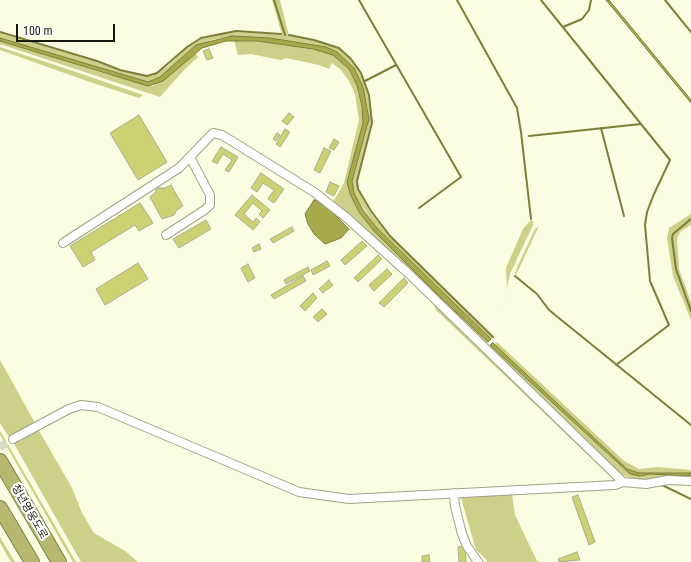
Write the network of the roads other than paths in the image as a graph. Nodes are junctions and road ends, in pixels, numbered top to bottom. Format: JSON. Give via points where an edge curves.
{"nodes":[{"id":1,"x":190,"y":157,"type":"junction"},
{"id":2,"x":166,"y":235,"type":"dead end"},
{"id":3,"x":63,"y":243,"type":"dead end"},
{"id":4,"x":13,"y":439,"type":"tunnel mouth"},
{"id":5,"x":0,"y":461,"type":"edge"},
{"id":6,"x":691,"y":481,"type":"edge"},
{"id":7,"x":623,"y":482,"type":"junction"},
{"id":8,"x":454,"y":493,"type":"junction"},
{"id":9,"x":0,"y":508,"type":"edge"},
{"id":10,"x":32,"y":562,"type":"edge"},
{"id":11,"x":58,"y":562,"type":"edge"},
{"id":12,"x":478,"y":562,"type":"edge"}],
"edges":[{"from":1,"to":2,"type":"street","via":[[210,195],[210,205]]},
{"from":1,"to":3,"type":"street","via":[[180,168]]},
{"from":1,"to":7,"type":"street","via":[[213,133],[222,135],[324,199],[410,275]]},
{"from":4,"to":8,"type":"street","via":[[81,405],[98,407],[300,492],[349,499]]},
{"from":5,"to":11,"type":"highway","name":"청년영웅도로"},
{"from":6,"to":7,"type":"street","via":[[668,480],[646,484]]},
{"from":7,"to":8,"type":"street","via":[[615,485]]},
{"from":8,"to":12,"type":"street","via":[[462,534]]},
{"from":9,"to":10,"type":"highway","name":"청년영웅도로"}]}
